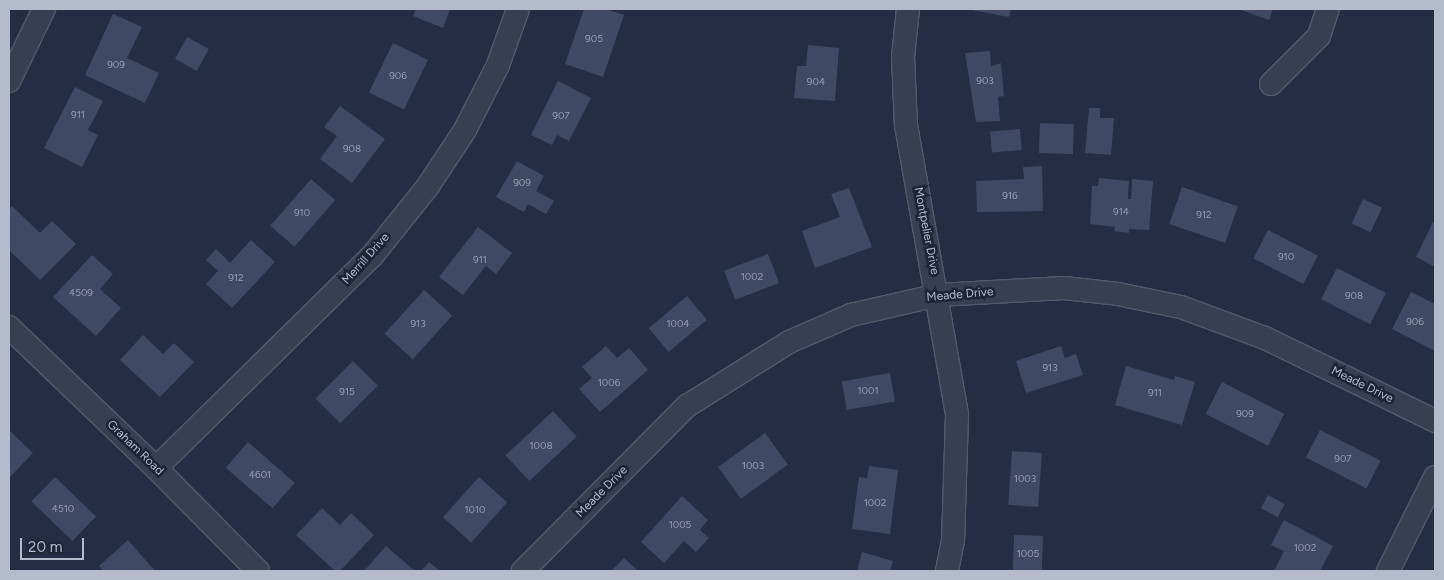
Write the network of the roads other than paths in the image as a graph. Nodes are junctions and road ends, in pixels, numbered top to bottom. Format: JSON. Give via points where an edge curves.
{"nodes":[{"id":1,"x":44,"y":9,"type":"edge"},
{"id":2,"x":518,"y":9,"type":"edge"},
{"id":3,"x":908,"y":9,"type":"edge"},
{"id":4,"x":1328,"y":9,"type":"edge"},
{"id":5,"x":9,"y":81,"type":"edge"},
{"id":6,"x":1270,"y":84,"type":"dead end"},
{"id":7,"x":938,"y":295,"type":"junction"},
{"id":8,"x":9,"y":327,"type":"edge"},
{"id":9,"x":1435,"y":421,"type":"edge"},
{"id":10,"x":156,"y":468,"type":"junction"},
{"id":11,"x":1435,"y":477,"type":"edge"},
{"id":12,"x":258,"y":571,"type":"edge"},
{"id":13,"x":523,"y":571,"type":"edge"},
{"id":14,"x":947,"y":571,"type":"edge"},
{"id":15,"x":1388,"y":571,"type":"edge"}],
"edges":[{"from":1,"to":5,"type":"street"},
{"from":2,"to":10,"type":"street","name":"Merrill Drive","via":[[498,65],[464,130],[428,186],[372,256]]},
{"from":3,"to":7,"type":"street","name":"Montpelier Drive","via":[[903,57],[906,125]]},
{"from":4,"to":6,"type":"street","via":[[1319,36]]},
{"from":7,"to":9,"type":"street","name":"Meade Drive","via":[[1064,288],[1118,294],[1181,307],[1265,338]]},
{"from":7,"to":13,"type":"street","name":"Meade Drive","via":[[851,315],[789,342],[687,406]]},
{"from":7,"to":14,"type":"street","name":"Montpelier Drive","via":[[957,415],[953,540]]},
{"from":8,"to":10,"type":"street","name":"Graham Road"},
{"from":10,"to":12,"type":"street","name":"Graham Road"},
{"from":11,"to":15,"type":"street"}]}
